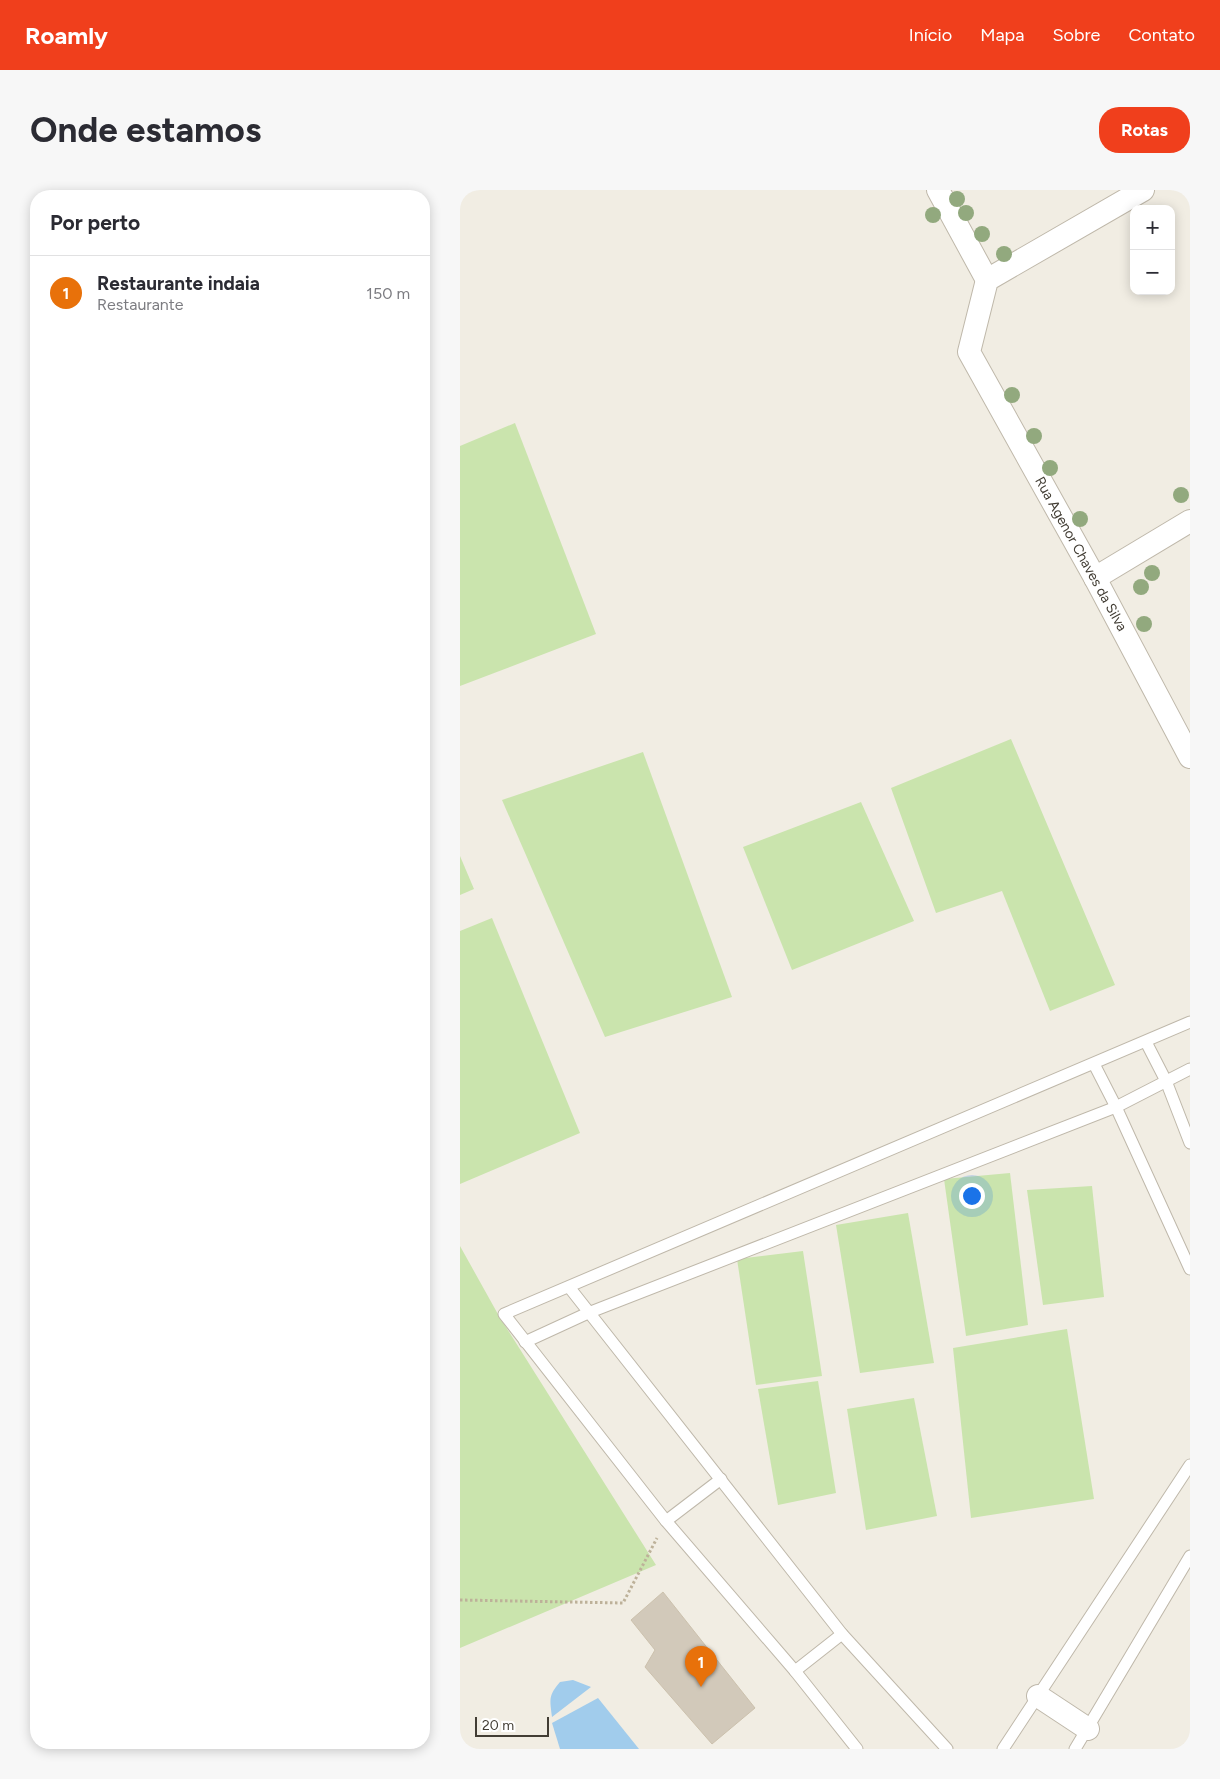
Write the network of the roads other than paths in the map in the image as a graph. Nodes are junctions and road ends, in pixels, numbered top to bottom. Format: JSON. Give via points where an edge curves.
{"nodes":[{"id":1,"x":938,"y":190,"type":"edge"},
{"id":2,"x":1144,"y":190,"type":"edge"},
{"id":3,"x":987,"y":280,"type":"junction"},
{"id":4,"x":1190,"y":521,"type":"edge"},
{"id":5,"x":1095,"y":578,"type":"junction"},
{"id":6,"x":1190,"y":757,"type":"edge"},
{"id":7,"x":1190,"y":1022,"type":"edge"},
{"id":8,"x":1146,"y":1042,"type":"junction"},
{"id":9,"x":1094,"y":1064,"type":"junction"},
{"id":10,"x":1190,"y":1069,"type":"edge"},
{"id":11,"x":1166,"y":1082,"type":"junction"},
{"id":12,"x":1116,"y":1107,"type":"junction"},
{"id":13,"x":1190,"y":1143,"type":"edge"},
{"id":14,"x":1190,"y":1269,"type":"edge"},
{"id":15,"x":569,"y":1287,"type":"junction"},
{"id":16,"x":588,"y":1313,"type":"junction"},
{"id":17,"x":525,"y":1342,"type":"junction"},
{"id":18,"x":1190,"y":1465,"type":"edge"},
{"id":19,"x":721,"y":1479,"type":"junction"},
{"id":20,"x":666,"y":1521,"type":"junction"},
{"id":21,"x":1190,"y":1556,"type":"edge"},
{"id":22,"x":842,"y":1634,"type":"junction"},
{"id":23,"x":795,"y":1671,"type":"junction"},
{"id":24,"x":1038,"y":1696,"type":"junction"},
{"id":25,"x":1088,"y":1729,"type":"junction"},
{"id":26,"x":857,"y":1749,"type":"edge"},
{"id":27,"x":947,"y":1749,"type":"edge"},
{"id":28,"x":1004,"y":1749,"type":"edge"},
{"id":29,"x":1075,"y":1749,"type":"edge"}],
"edges":[{"from":1,"to":3,"type":"street"},
{"from":2,"to":3,"type":"street"},
{"from":3,"to":5,"type":"street","name":"Rua Agenor Chaves da Silva","via":[[969,352]]},
{"from":4,"to":5,"type":"street"},
{"from":5,"to":6,"type":"street","name":"Rua Agenor Chaves da Silva"},
{"from":7,"to":8,"type":"lane"},
{"from":8,"to":9,"type":"lane"},
{"from":8,"to":11,"type":"lane"},
{"from":9,"to":12,"type":"lane"},
{"from":9,"to":15,"type":"lane"},
{"from":10,"to":11,"type":"lane"},
{"from":11,"to":12,"type":"lane"},
{"from":11,"to":13,"type":"lane"},
{"from":12,"to":14,"type":"lane"},
{"from":12,"to":16,"type":"lane"},
{"from":15,"to":16,"type":"lane"},
{"from":15,"to":17,"type":"lane","via":[[504,1314]]},
{"from":16,"to":17,"type":"lane"},
{"from":16,"to":19,"type":"lane"},
{"from":17,"to":20,"type":"lane"},
{"from":18,"to":24,"type":"lane"},
{"from":19,"to":20,"type":"lane"},
{"from":19,"to":22,"type":"lane"},
{"from":20,"to":23,"type":"lane"},
{"from":21,"to":25,"type":"lane"},
{"from":22,"to":23,"type":"lane"},
{"from":22,"to":27,"type":"lane"},
{"from":23,"to":26,"type":"lane"},
{"from":24,"to":25,"type":"street"},
{"from":24,"to":28,"type":"lane"},
{"from":25,"to":29,"type":"lane"}]}
